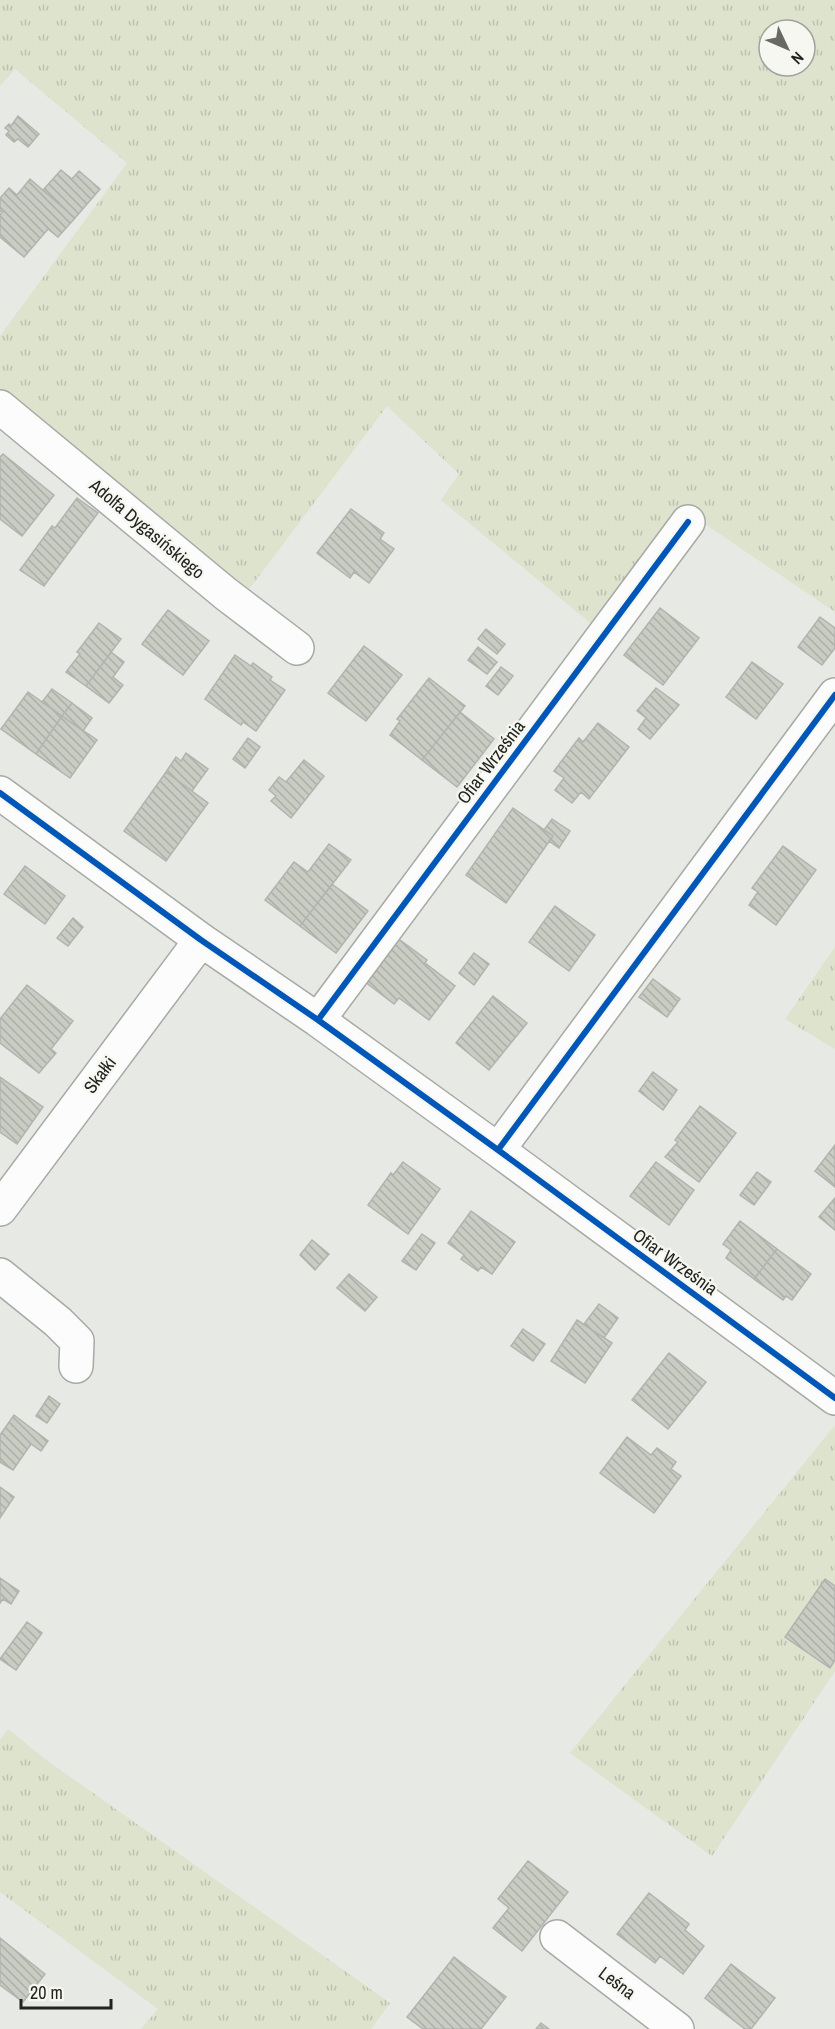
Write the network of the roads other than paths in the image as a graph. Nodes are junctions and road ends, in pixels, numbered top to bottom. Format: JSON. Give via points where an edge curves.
{"nodes":[{"id":1,"x":0,"y":407,"type":"edge"},
{"id":2,"x":688,"y":522,"type":"dead end"},
{"id":3,"x":297,"y":648,"type":"dead end"},
{"id":4,"x":835,"y":695,"type":"edge"},
{"id":5,"x":0,"y":793,"type":"edge"},
{"id":6,"x":201,"y":940,"type":"junction"},
{"id":7,"x":318,"y":1020,"type":"junction"},
{"id":8,"x":498,"y":1150,"type":"junction"},
{"id":9,"x":0,"y":1209,"type":"edge"},
{"id":10,"x":0,"y":1275,"type":"edge"},
{"id":11,"x":76,"y":1366,"type":"dead end"},
{"id":12,"x":835,"y":1398,"type":"edge"},
{"id":13,"x":557,"y":1937,"type":"dead end"},
{"id":14,"x":677,"y":2029,"type":"edge"}],
"edges":[{"from":1,"to":3,"type":"street","name":"Adolfa Dygasińskiego"},
{"from":2,"to":7,"type":"street","name":"Ofiar Września"},
{"from":4,"to":8,"type":"street"},
{"from":5,"to":6,"type":"street","name":"Ofiar Września"},
{"from":6,"to":7,"type":"street","name":"Ofiar Września"},
{"from":6,"to":9,"type":"street","name":"Skałki"},
{"from":7,"to":8,"type":"street","name":"Ofiar Września"},
{"from":8,"to":12,"type":"street","name":"Ofiar Września"},
{"from":10,"to":11,"type":"street","via":[[77,1341]]},
{"from":13,"to":14,"type":"street","name":"Leśna"}]}
